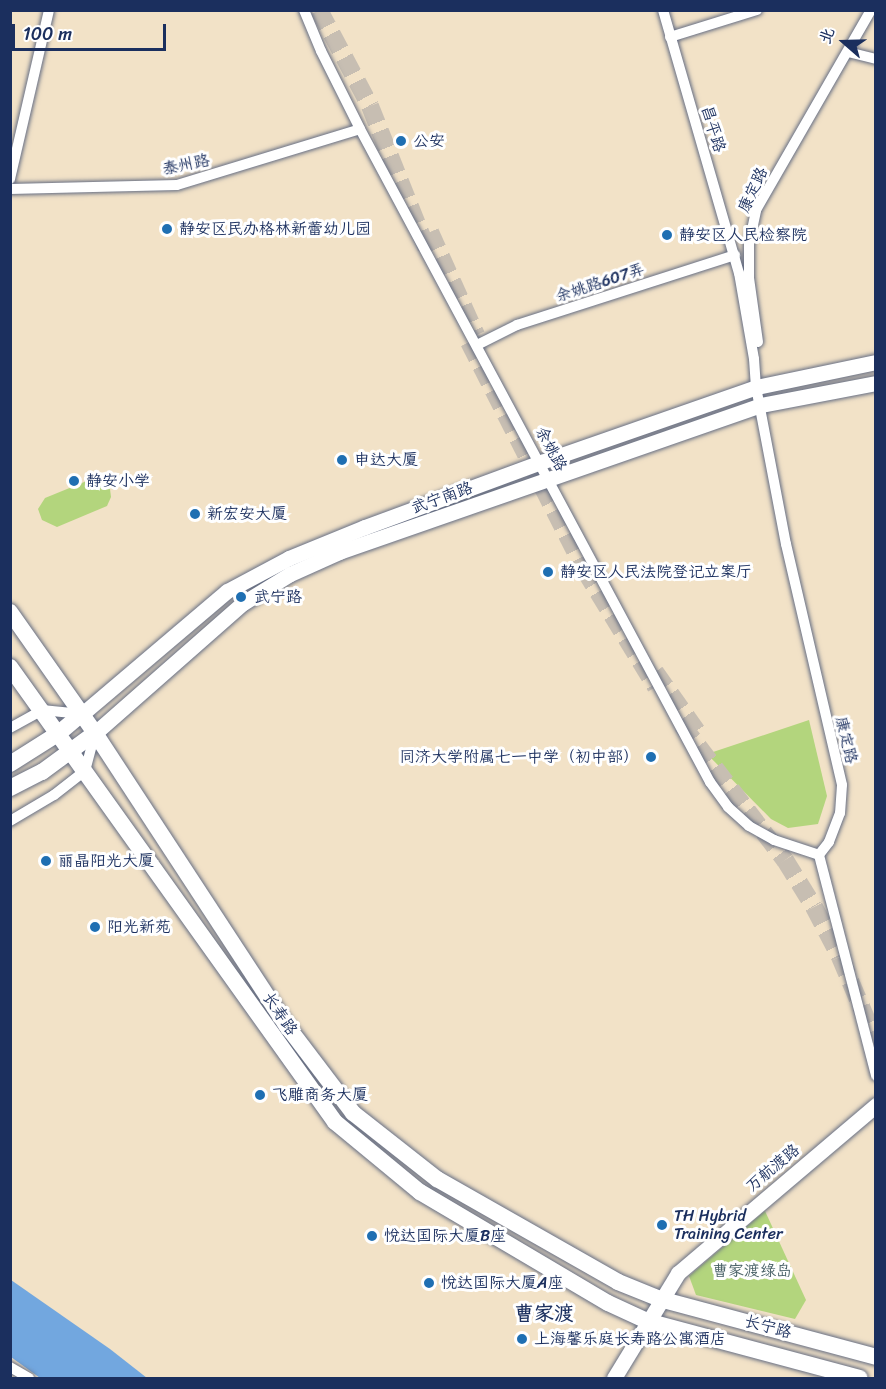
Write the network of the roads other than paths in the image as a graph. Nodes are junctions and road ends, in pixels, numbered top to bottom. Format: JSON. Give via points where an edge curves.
{"nodes":[{"id":1,"x":49,"y":10,"type":"edge"},
{"id":2,"x":304,"y":10,"type":"edge"},
{"id":3,"x":663,"y":10,"type":"edge"},
{"id":4,"x":757,"y":10,"type":"edge"},
{"id":5,"x":871,"y":10,"type":"edge"},
{"id":6,"x":670,"y":37,"type":"junction"},
{"id":7,"x":848,"y":52,"type":"junction"},
{"id":8,"x":876,"y":59,"type":"edge"},
{"id":9,"x":360,"y":129,"type":"junction"},
{"id":10,"x":10,"y":179,"type":"edge"},
{"id":11,"x":10,"y":189,"type":"edge"},
{"id":12,"x":735,"y":255,"type":"junction"},
{"id":13,"x":477,"y":345,"type":"junction"},
{"id":14,"x":876,"y":362,"type":"edge"},
{"id":15,"x":876,"y":383,"type":"edge"},
{"id":16,"x":758,"y":387,"type":"junction"},
{"id":17,"x":761,"y":405,"type":"junction"},
{"id":18,"x":541,"y":462,"type":"junction"},
{"id":19,"x":550,"y":480,"type":"junction"},
{"id":20,"x":10,"y":612,"type":"edge"},
{"id":21,"x":10,"y":667,"type":"edge"},
{"id":22,"x":42,"y":710,"type":"junction"},
{"id":23,"x":82,"y":714,"type":"junction"},
{"id":24,"x":10,"y":728,"type":"edge"},
{"id":25,"x":95,"y":733,"type":"junction"},
{"id":26,"x":59,"y":734,"type":"junction"},
{"id":27,"x":70,"y":751,"type":"junction"},
{"id":28,"x":10,"y":764,"type":"edge"},
{"id":29,"x":85,"y":771,"type":"junction"},
{"id":30,"x":10,"y":788,"type":"edge"},
{"id":31,"x":10,"y":821,"type":"edge"},
{"id":32,"x":819,"y":855,"type":"junction"},
{"id":33,"x":876,"y":1076,"type":"edge"},
{"id":34,"x":876,"y":1105,"type":"edge"},
{"id":35,"x":660,"y":1299,"type":"junction"},
{"id":36,"x":647,"y":1321,"type":"junction"},
{"id":37,"x":876,"y":1357,"type":"edge"},
{"id":38,"x":10,"y":1367,"type":"edge"},
{"id":39,"x":29,"y":1378,"type":"edge"},
{"id":40,"x":614,"y":1378,"type":"edge"},
{"id":41,"x":859,"y":1378,"type":"edge"}],
"edges":[{"from":1,"to":10,"type":"street"},
{"from":2,"to":9,"type":"street","name":"余姚路"},
{"from":3,"to":6,"type":"street","name":"昌平路"},
{"from":4,"to":6,"type":"street"},
{"from":5,"to":7,"type":"street","name":"康定路"},
{"from":6,"to":12,"type":"street","name":"昌平路"},
{"from":7,"to":8,"type":"street"},
{"from":7,"to":16,"type":"street","name":"康定路","via":[[754,217],[749,278],[761,358]]},
{"from":9,"to":11,"type":"street","name":"泰州路","via":[[177,185]]},
{"from":9,"to":13,"type":"street","name":"余姚路"},
{"from":12,"to":13,"type":"street","name":"余姚路607弄","via":[[517,325]]},
{"from":12,"to":16,"type":"street","name":"康定路"},
{"from":13,"to":18,"type":"street","name":"余姚路"},
{"from":14,"to":16,"type":"main road","name":"武宁南路"},
{"from":15,"to":17,"type":"main road","name":"武宁南路"},
{"from":16,"to":17,"type":"street","name":"康定路"},
{"from":16,"to":18,"type":"main road","name":"武宁南路"},
{"from":17,"to":19,"type":"main road","name":"武宁南路"},
{"from":17,"to":32,"type":"street","name":"康定路","via":[[786,544],[842,785],[840,813],[829,842]]},
{"from":18,"to":19,"type":"street","name":"余姚路"},
{"from":18,"to":23,"type":"main road","name":"武宁南路","via":[[365,526],[289,558],[227,591]]},
{"from":19,"to":25,"type":"main road","name":"武宁南路","via":[[339,552],[290,574],[243,603]]},
{"from":19,"to":32,"type":"street","name":"余姚路","via":[[710,782],[728,807],[749,826],[774,840]]},
{"from":20,"to":23,"type":"main road","name":"长寿路"},
{"from":21,"to":22,"type":"main road","name":"长寿路"},
{"from":22,"to":23,"type":"street"},
{"from":22,"to":24,"type":"street"},
{"from":22,"to":26,"type":"main road","name":"长寿路"},
{"from":23,"to":25,"type":"main road","name":"长寿路"},
{"from":23,"to":26,"type":"main road","name":"武宁南路"},
{"from":25,"to":27,"type":"main road"},
{"from":25,"to":29,"type":"street"},
{"from":25,"to":35,"type":"main road","name":"长寿路","via":[[287,1026],[353,1113],[437,1179],[618,1282]]},
{"from":26,"to":27,"type":"main road","name":"长寿路"},
{"from":26,"to":28,"type":"main road"},
{"from":27,"to":29,"type":"main road","name":"长寿路"},
{"from":27,"to":30,"type":"main road","via":[[42,772]]},
{"from":29,"to":31,"type":"street"},
{"from":29,"to":36,"type":"main road","name":"长寿路","via":[[335,1122],[420,1192],[544,1267]]},
{"from":32,"to":33,"type":"street"},
{"from":34,"to":35,"type":"main road","name":"万航渡路","via":[[678,1273]]},
{"from":35,"to":36,"type":"main road","name":"万航渡路"},
{"from":35,"to":37,"type":"main road","name":"长宁路"},
{"from":36,"to":40,"type":"main road","name":"万航渡路"},
{"from":36,"to":41,"type":"main road","name":"长宁路"},
{"from":38,"to":39,"type":"street"}]}
